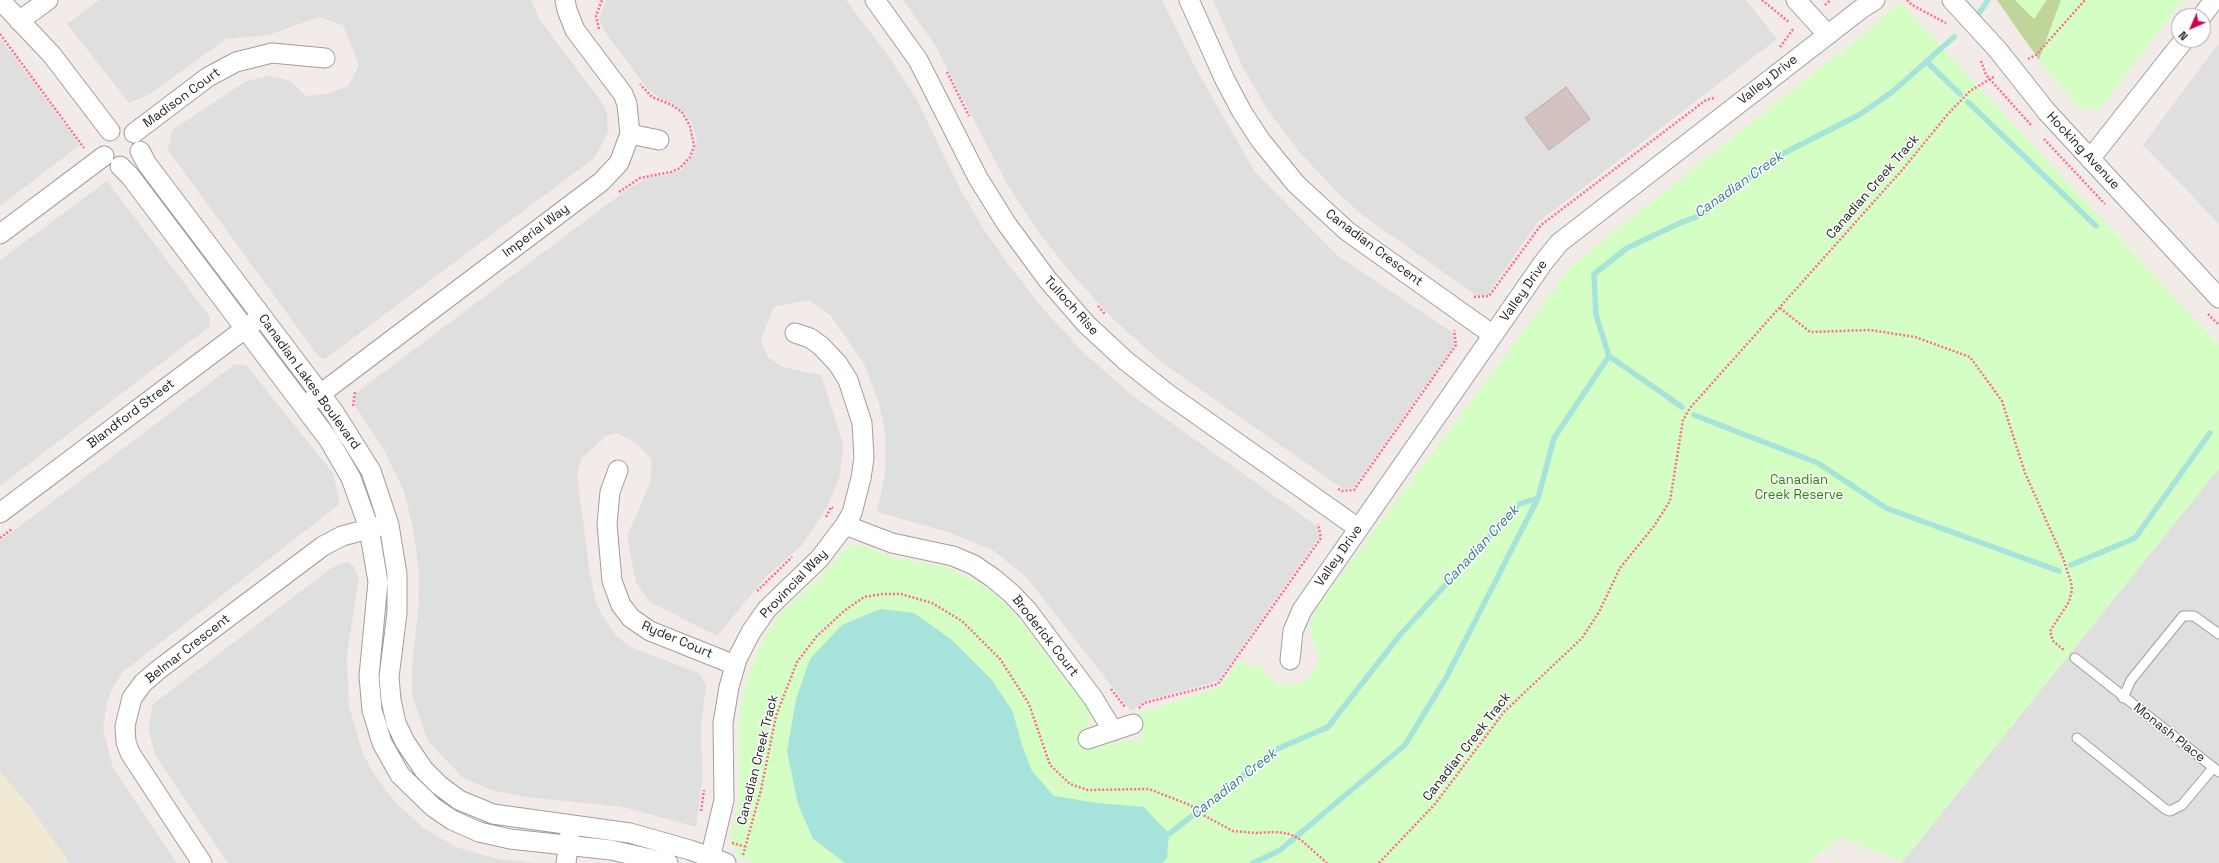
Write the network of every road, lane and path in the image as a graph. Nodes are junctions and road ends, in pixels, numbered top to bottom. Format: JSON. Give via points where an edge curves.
{"nodes":[{"id":1,"x":0,"y":0,"type":"edge"},
{"id":2,"x":48,"y":0,"type":"edge"},
{"id":3,"x":565,"y":0,"type":"edge"},
{"id":4,"x":875,"y":0,"type":"edge"},
{"id":5,"x":1189,"y":0,"type":"edge"},
{"id":6,"x":1796,"y":0,"type":"edge"},
{"id":7,"x":1907,"y":0,"type":"edge"},
{"id":8,"x":1952,"y":0,"type":"edge"},
{"id":9,"x":2086,"y":0,"type":"edge"},
{"id":10,"x":1868,"y":3,"type":"edge"},
{"id":11,"x":19,"y":21,"type":"junction"},
{"id":12,"x":1950,"y":26,"type":"dead end"},
{"id":13,"x":0,"y":34,"type":"edge"},
{"id":14,"x":1828,"y":35,"type":"junction"},
{"id":15,"x":2178,"y":48,"type":"edge"},
{"id":16,"x":325,"y":58,"type":"dead end"},
{"id":17,"x":1980,"y":58,"type":"dead end"},
{"id":18,"x":945,"y":68,"type":"dead end"},
{"id":19,"x":2012,"y":68,"type":"junction"},
{"id":20,"x":1989,"y":78,"type":"junction"},
{"id":21,"x":972,"y":122,"type":"dead end"},
{"id":22,"x":110,"y":131,"type":"junction"},
{"id":23,"x":134,"y":133,"type":"junction"},
{"id":24,"x":630,"y":134,"type":"junction"},
{"id":25,"x":660,"y":140,"type":"dead end"},
{"id":26,"x":83,"y":146,"type":"dead end"},
{"id":27,"x":140,"y":151,"type":"junction"},
{"id":28,"x":2090,"y":159,"type":"junction"},
{"id":29,"x":112,"y":161,"type":"junction"},
{"id":30,"x":0,"y":234,"type":"edge"},
{"id":31,"x":2219,"y":298,"type":"edge"},
{"id":32,"x":1092,"y":301,"type":"dead end"},
{"id":33,"x":1780,"y":308,"type":"junction"},
{"id":34,"x":262,"y":316,"type":"junction"},
{"id":35,"x":1107,"y":316,"type":"dead end"},
{"id":36,"x":245,"y":329,"type":"junction"},
{"id":37,"x":795,"y":333,"type":"dead end"},
{"id":38,"x":1493,"y":335,"type":"junction"},
{"id":39,"x":1456,"y":345,"type":"dead end"},
{"id":40,"x":321,"y":394,"type":"junction"},
{"id":41,"x":304,"y":407,"type":"junction"},
{"id":42,"x":618,"y":470,"type":"dead end"},
{"id":43,"x":1324,"y":504,"type":"junction"},
{"id":44,"x":0,"y":513,"type":"edge"},
{"id":45,"x":389,"y":525,"type":"junction"},
{"id":46,"x":845,"y":525,"type":"junction"},
{"id":47,"x":369,"y":528,"type":"junction"},
{"id":48,"x":1358,"y":528,"type":"junction"},
{"id":49,"x":2219,"y":634,"type":"edge"},
{"id":50,"x":2075,"y":658,"type":"joint"},
{"id":51,"x":1290,"y":660,"type":"dead end"},
{"id":52,"x":735,"y":665,"type":"junction"},
{"id":53,"x":2123,"y":698,"type":"junction"},
{"id":54,"x":1134,"y":718,"type":"joint"},
{"id":55,"x":1113,"y":731,"type":"junction"},
{"id":56,"x":2077,"y":738,"type":"dead end"},
{"id":57,"x":1088,"y":739,"type":"dead end"},
{"id":58,"x":2216,"y":768,"type":"edge"},
{"id":59,"x":572,"y":823,"type":"junction"},
{"id":60,"x":567,"y":854,"type":"edge"},
{"id":61,"x":722,"y":861,"type":"edge"},
{"id":62,"x":202,"y":863,"type":"edge"},
{"id":63,"x":668,"y":863,"type":"edge"},
{"id":64,"x":1327,"y":863,"type":"edge"},
{"id":65,"x":1379,"y":863,"type":"edge"}],
"edges":[{"from":1,"to":11,"type":"street"},
{"from":2,"to":11,"type":"street"},
{"from":3,"to":24,"type":"street","name":"Imperial Way","via":[[575,30],[623,94],[629,111]]},
{"from":4,"to":43,"type":"street","name":"Tulloch Rise","via":[[918,60],[978,178],[1006,223],[1032,261],[1072,309],[1099,337],[1154,384]]},
{"from":5,"to":38,"type":"street","name":"Canadian Crescent","via":[[1239,107],[1261,141],[1296,184],[1353,236]]},
{"from":6,"to":14,"type":"street"},
{"from":7,"to":12,"type":"path"},
{"from":8,"to":19,"type":"street","name":"Hocking Avenue"},
{"from":9,"to":19,"type":"path","name":"Canadian Creek Track","via":[[2036,54]]},
{"from":10,"to":14,"type":"street","name":"Valley Drive"},
{"from":11,"to":22,"type":"street","via":[[60,65]]},
{"from":13,"to":26,"type":"path"},
{"from":14,"to":38,"type":"street","name":"Valley Drive","via":[[1566,236],[1543,263]]},
{"from":15,"to":28,"type":"street"},
{"from":16,"to":23,"type":"street","name":"Madison Court","via":[[272,53],[231,64],[200,82]]},
{"from":17,"to":20,"type":"path"},
{"from":18,"to":21,"type":"path"},
{"from":19,"to":20,"type":"path","name":"Canadian Creek Track"},
{"from":19,"to":28,"type":"street","name":"Hocking Avenue","via":[[2047,112]]},
{"from":20,"to":33,"type":"path","name":"Canadian Creek Track","via":[[1970,91],[1947,115],[1903,169]]},
{"from":22,"to":23,"type":"street","via":[[123,128]]},
{"from":22,"to":29,"type":"street","via":[[103,140],[102,148]]},
{"from":23,"to":27,"type":"street","via":[[139,139]]},
{"from":24,"to":25,"type":"street"},
{"from":24,"to":40,"type":"street","name":"Imperial Way","via":[[621,159],[607,178]]},
{"from":27,"to":29,"type":"street","via":[[133,162]]},
{"from":27,"to":34,"type":"street","name":"Canadian Lakes Boulevard","via":[[147,164]]},
{"from":28,"to":31,"type":"street","name":"Hocking Avenue"},
{"from":29,"to":30,"type":"street"},
{"from":29,"to":36,"type":"street","name":"Canadian Lakes Boulevard","via":[[128,172]]},
{"from":32,"to":35,"type":"path"},
{"from":33,"to":50,"type":"path","via":[[1810,332],[1870,330],[1915,337],[1970,357],[2002,402],[2025,474],[2062,558],[2072,590],[2069,602],[2050,631],[2053,641]]},
{"from":33,"to":65,"type":"path","name":"Canadian Creek Track","via":[[1686,414],[1670,501],[1654,526],[1620,568],[1599,612],[1582,638],[1504,712],[1435,804]]},
{"from":34,"to":36,"type":"street","name":"Blandford Street"},
{"from":34,"to":40,"type":"street","name":"Canadian Lakes Boulevard"},
{"from":36,"to":41,"type":"street","name":"Canadian Lakes Boulevard"},
{"from":36,"to":44,"type":"street","name":"Blandford Street"},
{"from":37,"to":46,"type":"street","name":"Provincial Way","via":[[813,340],[835,360],[848,380],[860,413],[863,468],[856,501]]},
{"from":38,"to":48,"type":"street","name":"Valley Drive"},
{"from":39,"to":43,"type":"path","via":[[1354,490],[1342,491],[1334,487]]},
{"from":40,"to":41,"type":"street","name":"Imperial Way"},
{"from":40,"to":45,"type":"street","name":"Canadian Lakes Boulevard","via":[[346,428],[371,471]]},
{"from":41,"to":47,"type":"street","name":"Canadian Lakes Boulevard","via":[[346,468],[360,498]]},
{"from":42,"to":52,"type":"street","name":"Ryder Court","via":[[609,497],[607,524],[612,581],[621,605],[631,618],[650,631]]},
{"from":43,"to":48,"type":"street","name":"Tulloch Rise"},
{"from":43,"to":54,"type":"path","via":[[1312,519],[1319,524],[1321,538],[1218,684],[1144,703]]},
{"from":45,"to":47,"type":"street","name":"Belmar Crescent"},
{"from":45,"to":59,"type":"street","name":"Canadian Lakes Boulevard","via":[[398,585],[390,688],[396,723],[410,751],[439,785],[473,807],[514,818]]},
{"from":46,"to":52,"type":"street","name":"Provincial Way","via":[[820,558],[780,594],[767,610],[751,632]]},
{"from":46,"to":55,"type":"street","name":"Broderick Court","via":[[892,543],[953,556],[974,565],[993,578],[1028,611],[1093,698]]},
{"from":47,"to":60,"type":"street","name":"Canadian Lakes Boulevard","via":[[378,582],[370,665],[370,697],[382,743],[397,769],[425,801],[464,826]]},
{"from":47,"to":62,"type":"street","name":"Belmar Crescent","via":[[342,536],[323,546],[158,670],[143,683],[132,698],[125,726],[130,753]]},
{"from":48,"to":51,"type":"street","name":"Valley Drive","via":[[1299,616],[1293,631]]},
{"from":49,"to":53,"type":"lane","name":"Monash Place","via":[[2194,616],[2183,616],[2131,680]]},
{"from":50,"to":53,"type":"lane","name":"Monash Place"},
{"from":52,"to":61,"type":"street","name":"Provincial Way","via":[[723,723]]},
{"from":53,"to":58,"type":"lane","name":"Monash Place"},
{"from":54,"to":55,"type":"street"},
{"from":55,"to":57,"type":"street"},
{"from":56,"to":58,"type":"lane","via":[[2165,809],[2170,810],[2182,805]]},
{"from":59,"to":60,"type":"street"},
{"from":59,"to":61,"type":"street","name":"Canadian Lakes Boulevard","via":[[630,832]]},
{"from":60,"to":63,"type":"street","name":"Canadian Lakes Boulevard","via":[[611,850]]},
{"from":61,"to":64,"type":"path","name":"Canadian Creek Track","via":[[755,815],[776,716],[797,662],[817,636],[864,597],[901,594],[932,603],[962,621],[1000,659],[1029,704],[1050,765],[1070,784],[1088,790],[1149,789],[1173,798],[1233,831],[1290,834],[1302,840]]}]}
